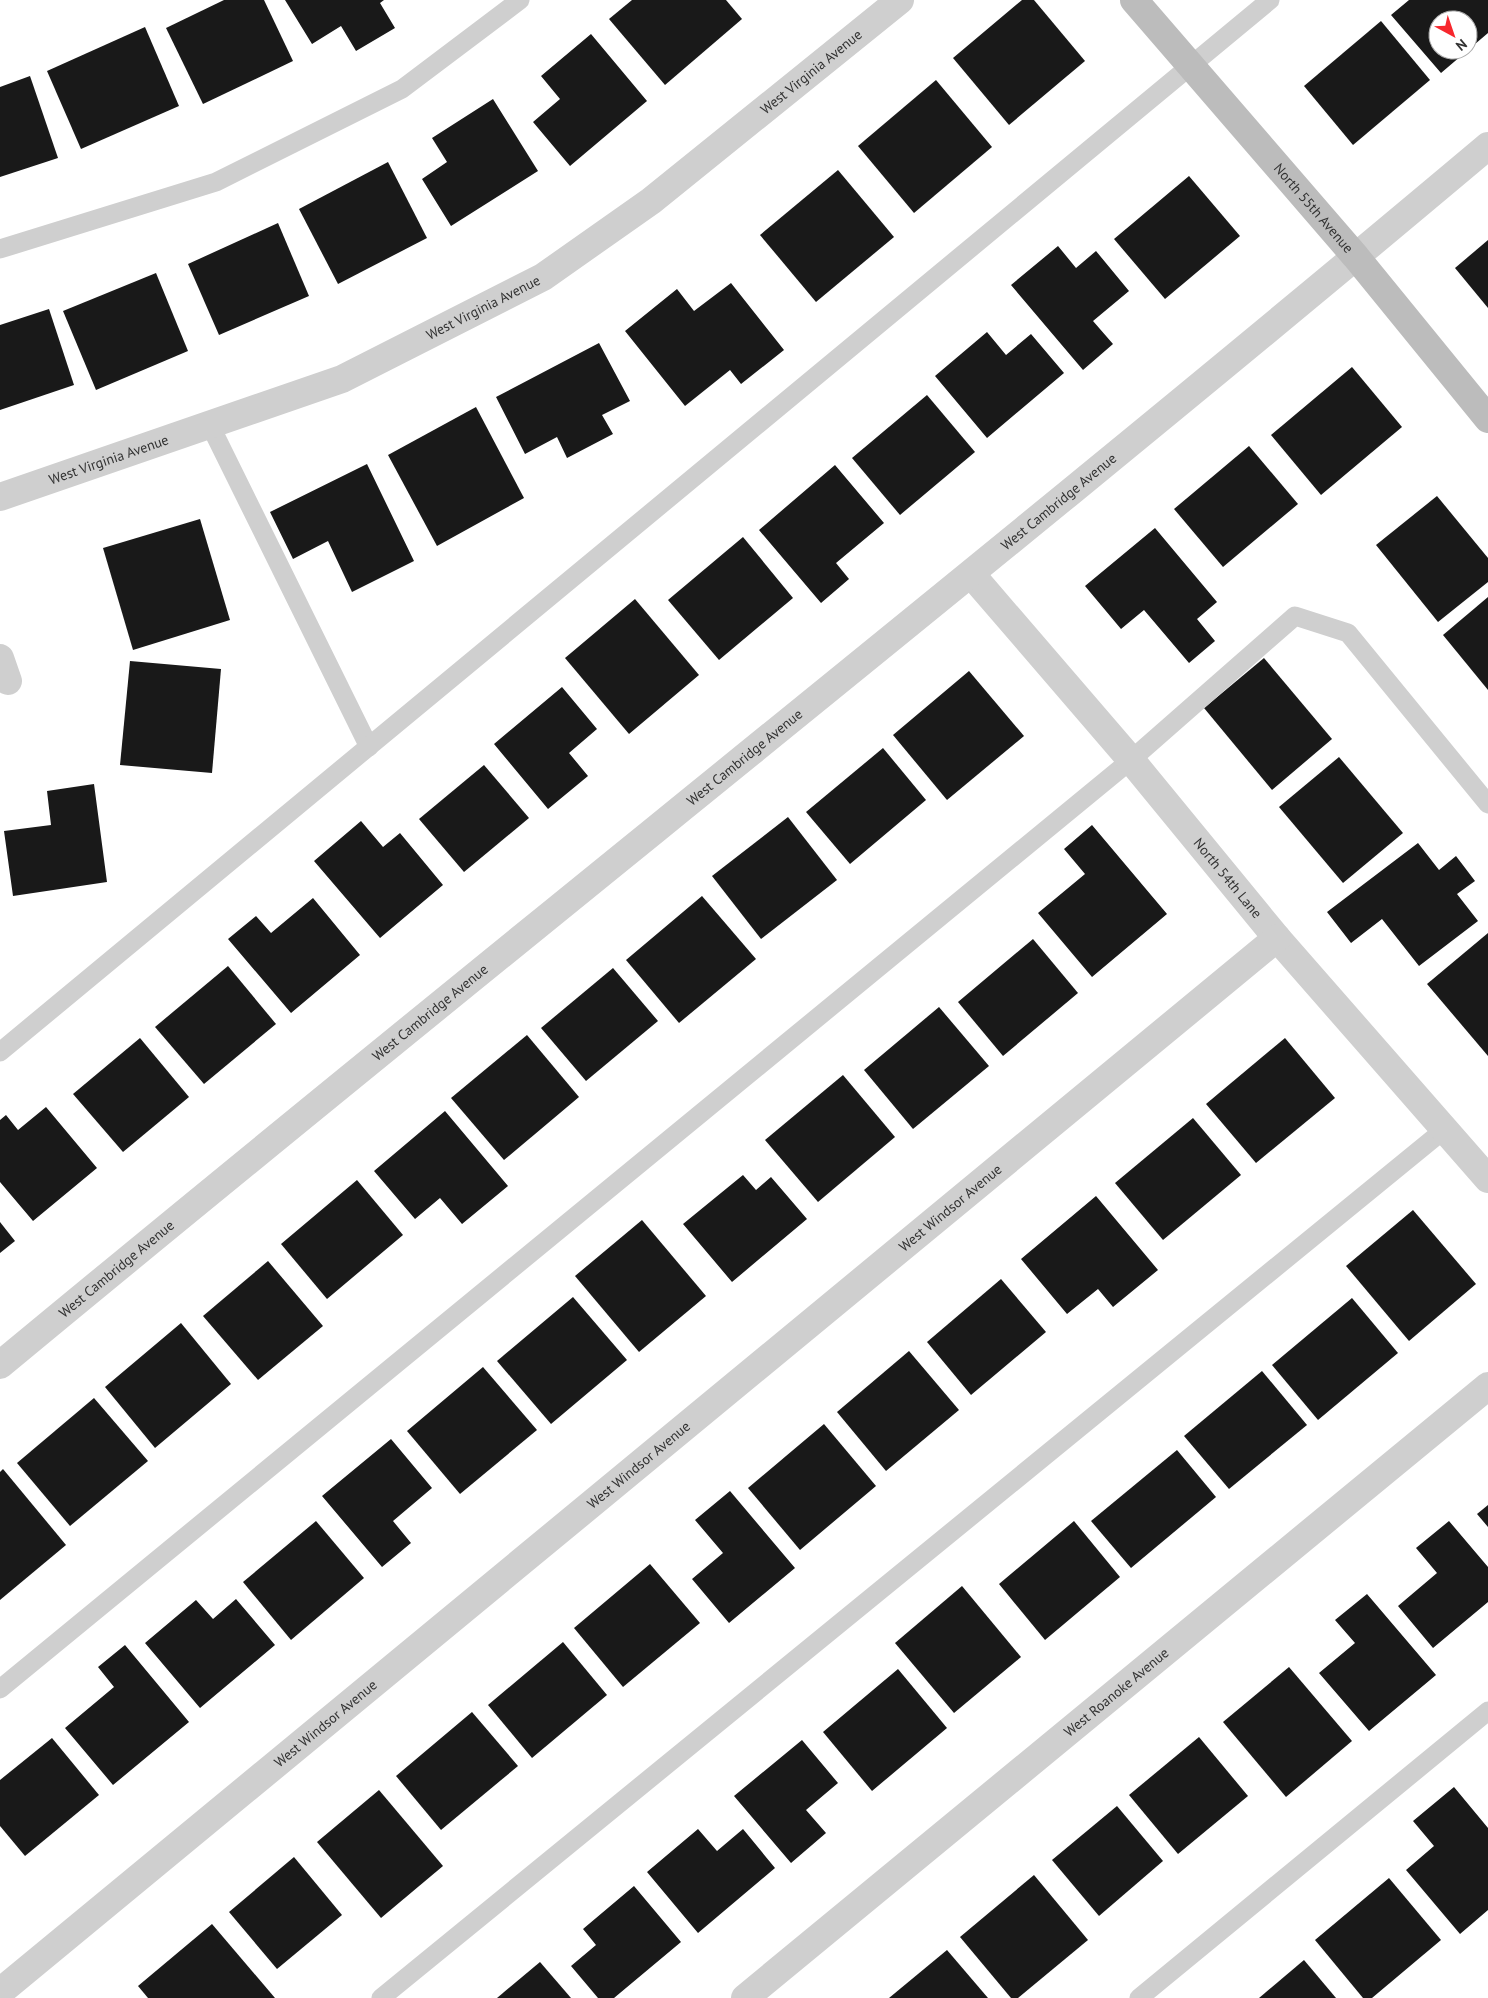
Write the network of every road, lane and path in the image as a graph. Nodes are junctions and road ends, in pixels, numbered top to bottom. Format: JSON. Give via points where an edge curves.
{"nodes":[{"id":1,"x":520,"y":0,"type":"edge"},
{"id":2,"x":900,"y":0,"type":"edge"},
{"id":3,"x":1134,"y":0,"type":"edge"},
{"id":4,"x":1270,"y":0,"type":"edge"},
{"id":5,"x":1192,"y":65,"type":"junction"},
{"id":6,"x":1488,"y":146,"type":"edge"},
{"id":7,"x":0,"y":248,"type":"edge"},
{"id":8,"x":1356,"y":257,"type":"junction"},
{"id":9,"x":1488,"y":419,"type":"edge"},
{"id":10,"x":210,"y":426,"type":"junction"},
{"id":11,"x":0,"y":497,"type":"edge"},
{"id":12,"x":971,"y":574,"type":"junction"},
{"id":13,"x":368,"y":747,"type":"junction"},
{"id":14,"x":1131,"y":760,"type":"junction"},
{"id":15,"x":1488,"y":804,"type":"edge"},
{"id":16,"x":1277,"y":938,"type":"junction"},
{"id":17,"x":0,"y":1052,"type":"edge"},
{"id":18,"x":1445,"y":1129,"type":"junction"},
{"id":19,"x":1488,"y":1179,"type":"edge"},
{"id":20,"x":0,"y":1365,"type":"edge"},
{"id":21,"x":1488,"y":1386,"type":"edge"},
{"id":22,"x":0,"y":1689,"type":"edge"},
{"id":23,"x":1488,"y":1711,"type":"edge"},
{"id":24,"x":0,"y":1992,"type":"edge"},
{"id":25,"x":381,"y":1998,"type":"edge"},
{"id":26,"x":745,"y":1998,"type":"edge"},
{"id":27,"x":1138,"y":1998,"type":"edge"}],
"edges":[{"from":1,"to":7,"type":"lane","via":[[402,89],[216,182]]},
{"from":2,"to":10,"type":"street","name":"West Virginia Avenue","via":[[651,201],[543,277],[342,379]]},
{"from":3,"to":5,"type":"street","name":"North 55th Avenue"},
{"from":4,"to":5,"type":"lane"},
{"from":5,"to":8,"type":"street","name":"North 55th Avenue"},
{"from":5,"to":13,"type":"lane"},
{"from":6,"to":8,"type":"street","name":"West Cambridge Avenue"},
{"from":8,"to":9,"type":"street","name":"North 55th Avenue"},
{"from":8,"to":12,"type":"street","name":"West Cambridge Avenue"},
{"from":10,"to":11,"type":"street","name":"West Virginia Avenue"},
{"from":10,"to":13,"type":"lane"},
{"from":12,"to":14,"type":"street","name":"North 54th Lane"},
{"from":12,"to":20,"type":"street","name":"West Cambridge Avenue"},
{"from":13,"to":17,"type":"lane"},
{"from":14,"to":15,"type":"lane","via":[[1295,616],[1348,633]]},
{"from":14,"to":16,"type":"street","name":"North 54th Lane"},
{"from":14,"to":22,"type":"lane"},
{"from":16,"to":18,"type":"street","name":"North 54th Lane"},
{"from":16,"to":24,"type":"street","name":"West Windsor Avenue"},
{"from":18,"to":19,"type":"street","name":"North 54th Lane"},
{"from":18,"to":25,"type":"lane"},
{"from":21,"to":26,"type":"street","name":"West Roanoke Avenue"},
{"from":23,"to":27,"type":"lane"}]}
